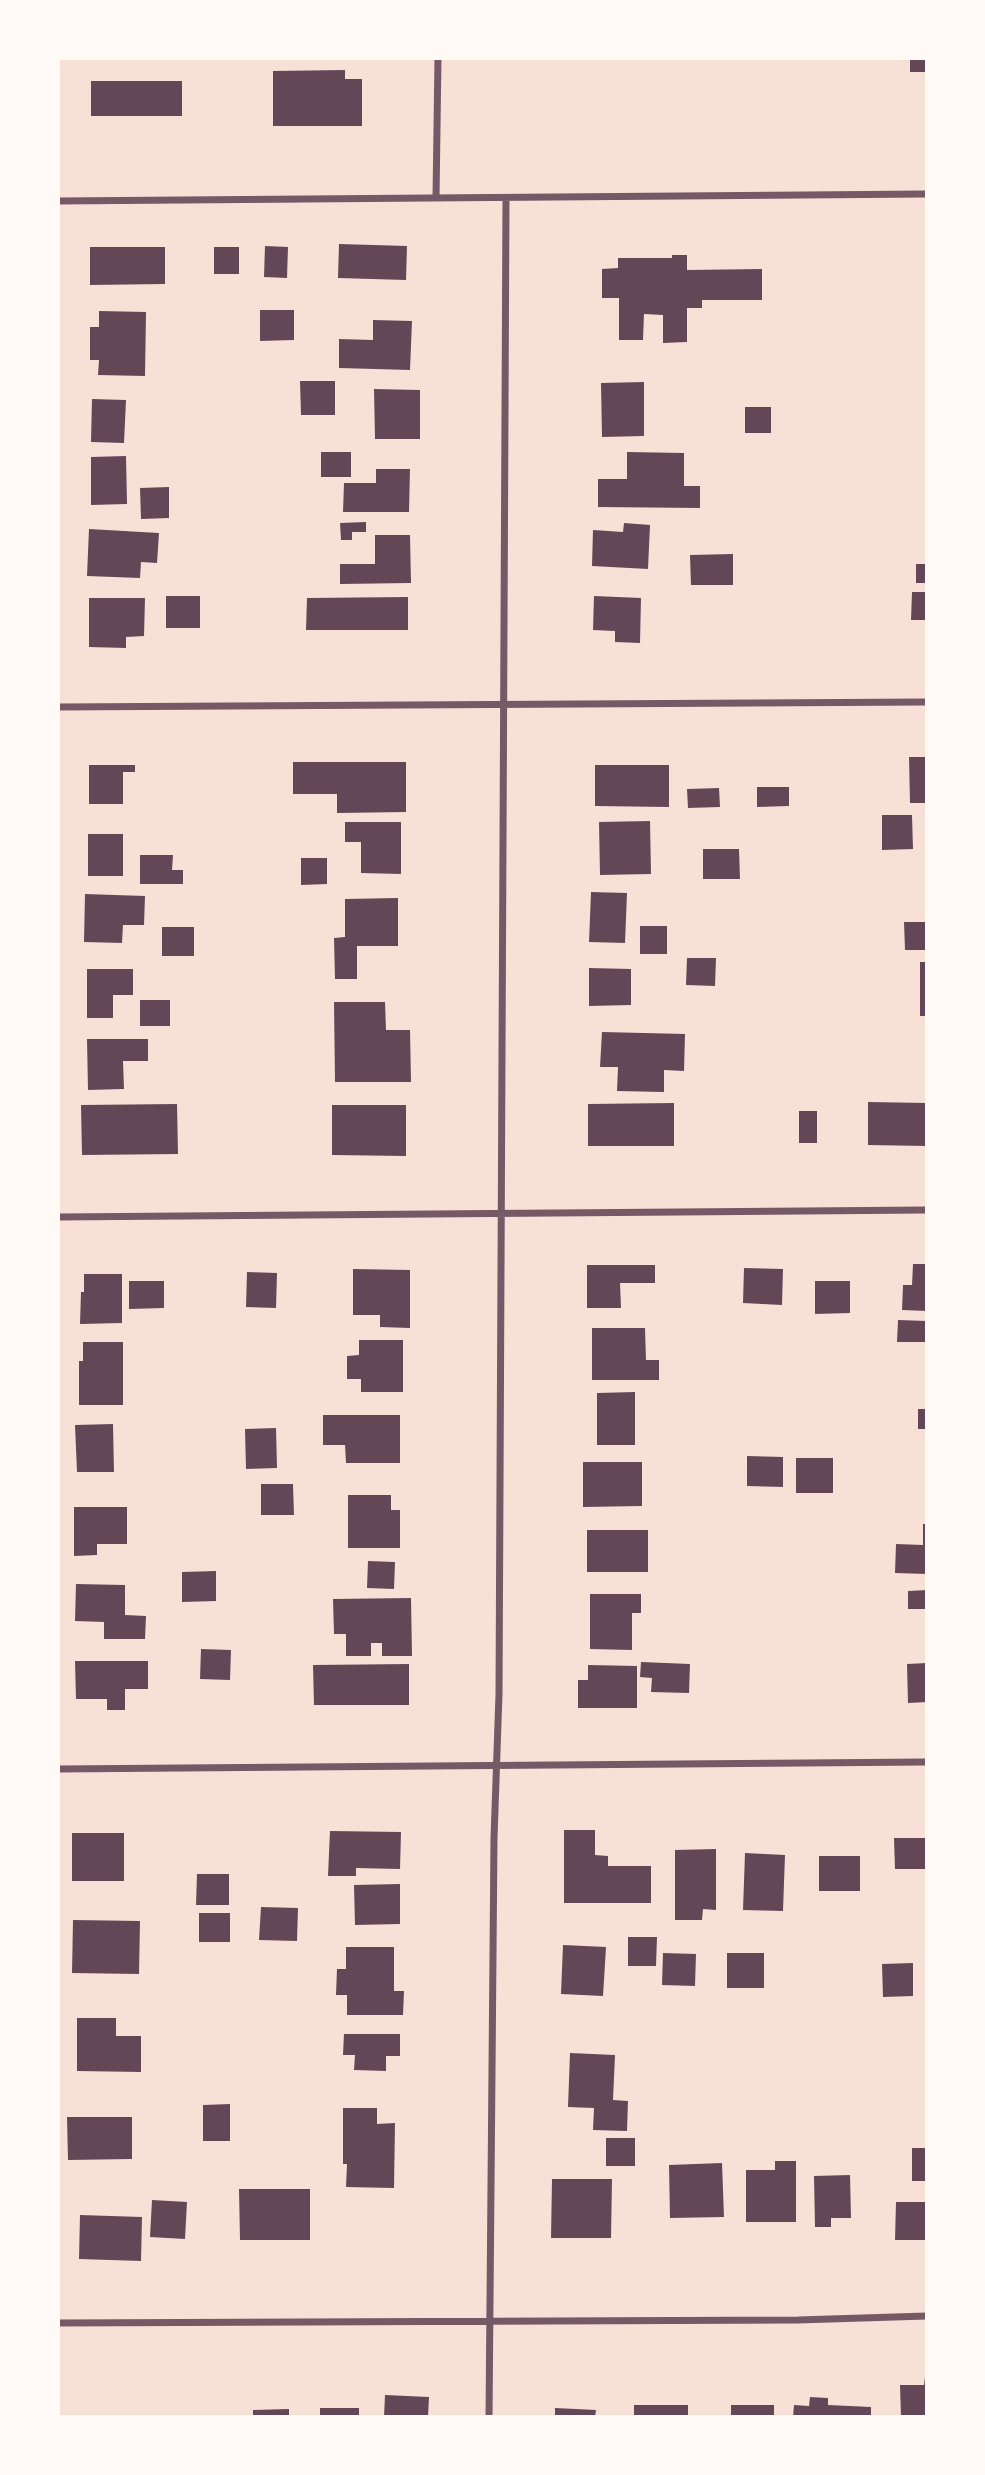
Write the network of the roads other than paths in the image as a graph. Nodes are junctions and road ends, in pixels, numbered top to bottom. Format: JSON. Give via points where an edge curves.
{"nodes":[{"id":1,"x":438,"y":58,"type":"edge"},
{"id":2,"x":927,"y":194,"type":"edge"},
{"id":3,"x":436,"y":198,"type":"junction"},
{"id":4,"x":506,"y":198,"type":"junction"},
{"id":5,"x":58,"y":201,"type":"edge"},
{"id":6,"x":927,"y":702,"type":"edge"},
{"id":7,"x":503,"y":704,"type":"junction"},
{"id":8,"x":58,"y":707,"type":"edge"},
{"id":9,"x":927,"y":1210,"type":"edge"},
{"id":10,"x":501,"y":1213,"type":"junction"},
{"id":11,"x":58,"y":1217,"type":"edge"},
{"id":12,"x":927,"y":1762,"type":"edge"},
{"id":13,"x":496,"y":1765,"type":"junction"},
{"id":14,"x":58,"y":1769,"type":"edge"},
{"id":15,"x":927,"y":2316,"type":"edge"},
{"id":16,"x":490,"y":2321,"type":"junction"},
{"id":17,"x":58,"y":2323,"type":"edge"},
{"id":18,"x":489,"y":2417,"type":"edge"}],
"edges":[{"from":1,"to":3,"type":"street"},
{"from":2,"to":4,"type":"street"},
{"from":3,"to":4,"type":"street"},
{"from":3,"to":5,"type":"street"},
{"from":4,"to":7,"type":"street"},
{"from":6,"to":7,"type":"street"},
{"from":7,"to":8,"type":"street"},
{"from":7,"to":10,"type":"street"},
{"from":9,"to":10,"type":"street"},
{"from":10,"to":11,"type":"street"},
{"from":10,"to":13,"type":"street"},
{"from":12,"to":13,"type":"street"},
{"from":13,"to":14,"type":"street"},
{"from":13,"to":16,"type":"street"},
{"from":15,"to":16,"type":"street"},
{"from":16,"to":17,"type":"street"},
{"from":16,"to":18,"type":"street"}]}
